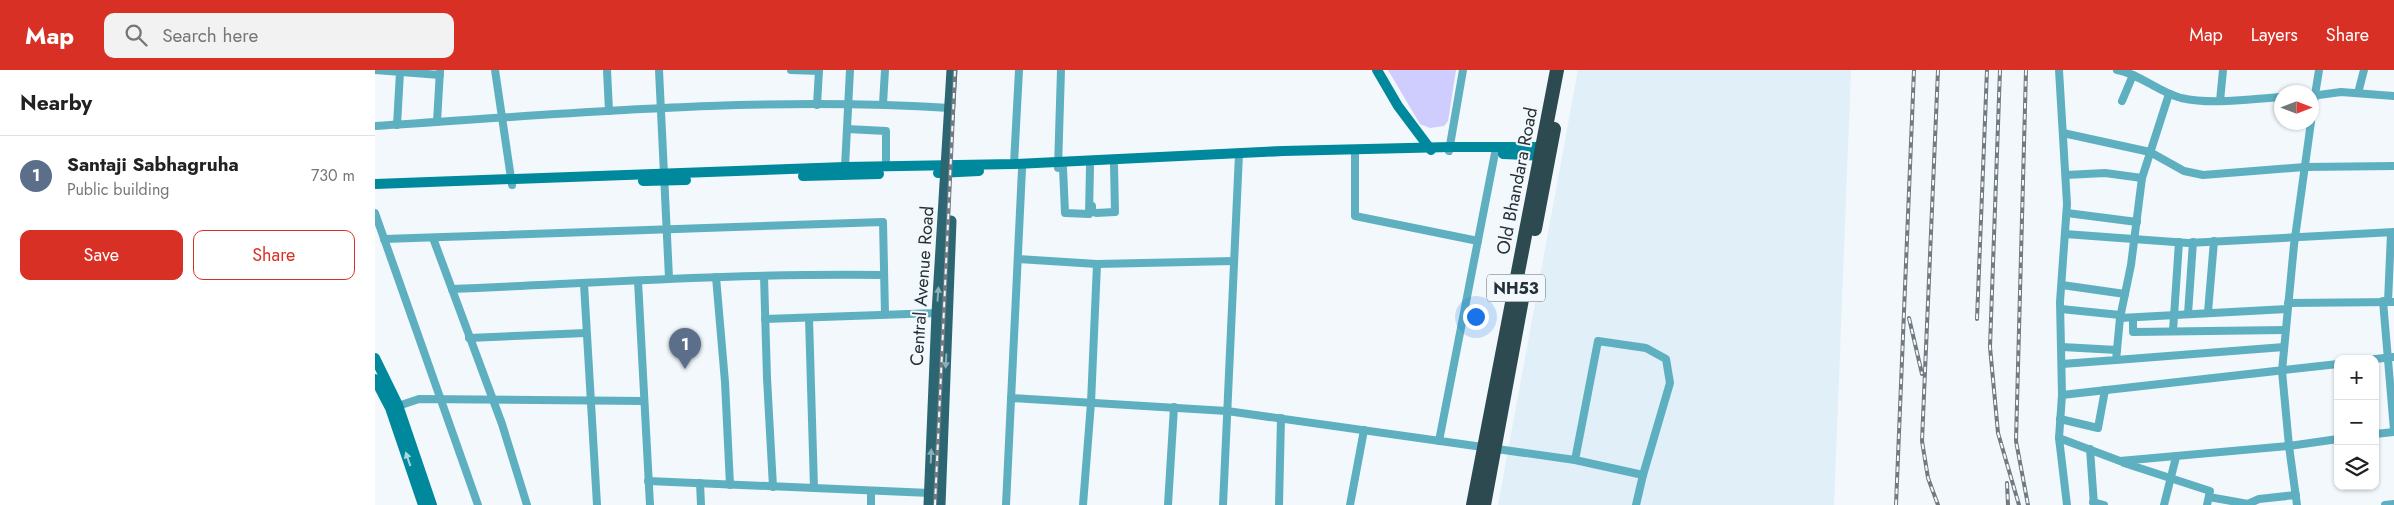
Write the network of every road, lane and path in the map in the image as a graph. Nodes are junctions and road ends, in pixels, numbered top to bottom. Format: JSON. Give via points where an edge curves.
{"nodes":[{"id":1,"x":375,"y":70,"type":"edge"},
{"id":2,"x":495,"y":70,"type":"edge"},
{"id":3,"x":607,"y":70,"type":"edge"},
{"id":4,"x":659,"y":70,"type":"edge"},
{"id":5,"x":792,"y":70,"type":"edge"},
{"id":6,"x":850,"y":70,"type":"edge"},
{"id":7,"x":885,"y":70,"type":"edge"},
{"id":8,"x":952,"y":70,"type":"edge"},
{"id":9,"x":959,"y":70,"type":"edge"},
{"id":10,"x":1019,"y":70,"type":"edge"},
{"id":11,"x":1061,"y":70,"type":"edge"},
{"id":12,"x":1377,"y":70,"type":"edge"},
{"id":13,"x":1463,"y":70,"type":"edge"},
{"id":14,"x":1557,"y":70,"type":"edge"},
{"id":15,"x":1566,"y":70,"type":"edge"},
{"id":16,"x":2059,"y":70,"type":"edge"},
{"id":17,"x":2117,"y":70,"type":"edge"},
{"id":18,"x":2223,"y":70,"type":"edge"},
{"id":19,"x":2319,"y":70,"type":"edge"},
{"id":20,"x":2365,"y":70,"type":"edge"},
{"id":21,"x":387,"y":71,"type":"edge"},
{"id":22,"x":819,"y":71,"type":"edge"},
{"id":23,"x":400,"y":72,"type":"junction"},
{"id":24,"x":2130,"y":72,"type":"edge"},
{"id":25,"x":440,"y":73,"type":"edge"},
{"id":26,"x":2316,"y":85,"type":"edge"},
{"id":27,"x":2358,"y":93,"type":"junction"},
{"id":28,"x":2169,"y":94,"type":"junction"},
{"id":29,"x":2319,"y":95,"type":"edge"},
{"id":30,"x":2394,"y":96,"type":"edge"},
{"id":31,"x":2274,"y":97,"type":"edge"},
{"id":32,"x":2123,"y":101,"type":"dead end"},
{"id":33,"x":2219,"y":101,"type":"junction"},
{"id":34,"x":848,"y":104,"type":"junction"},
{"id":35,"x":883,"y":104,"type":"junction"},
{"id":36,"x":817,"y":105,"type":"junction"},
{"id":37,"x":661,"y":108,"type":"junction"},
{"id":38,"x":950,"y":108,"type":"junction"},
{"id":39,"x":609,"y":111,"type":"junction"},
{"id":40,"x":503,"y":118,"type":"junction"},
{"id":41,"x":437,"y":122,"type":"junction"},
{"id":42,"x":397,"y":125,"type":"junction"},
{"id":43,"x":375,"y":126,"type":"edge"},
{"id":44,"x":847,"y":129,"type":"junction"},
{"id":45,"x":2310,"y":130,"type":"edge"},
{"id":46,"x":2063,"y":133,"type":"junction"},
{"id":47,"x":1431,"y":149,"type":"junction"},
{"id":48,"x":1449,"y":149,"type":"junction"},
{"id":49,"x":1545,"y":152,"type":"junction"},
{"id":50,"x":2150,"y":152,"type":"junction"},
{"id":51,"x":1495,"y":154,"type":"junction"},
{"id":52,"x":1355,"y":155,"type":"junction"},
{"id":53,"x":1239,"y":157,"type":"junction"},
{"id":54,"x":1114,"y":165,"type":"junction"},
{"id":55,"x":1060,"y":166,"type":"junction"},
{"id":56,"x":1092,"y":166,"type":"junction"},
{"id":57,"x":2394,"y":166,"type":"edge"},
{"id":58,"x":845,"y":167,"type":"junction"},
{"id":59,"x":1018,"y":167,"type":"junction"},
{"id":60,"x":2305,"y":167,"type":"junction"},
{"id":61,"x":886,"y":168,"type":"junction"},
{"id":62,"x":951,"y":169,"type":"junction"},
{"id":63,"x":2066,"y":175,"type":"junction"},
{"id":64,"x":664,"y":177,"type":"junction"},
{"id":65,"x":2142,"y":178,"type":"junction"},
{"id":66,"x":512,"y":181,"type":"junction"},
{"id":67,"x":375,"y":184,"type":"edge"},
{"id":68,"x":375,"y":188,"type":"edge"},
{"id":69,"x":375,"y":213,"type":"edge"},
{"id":70,"x":2067,"y":213,"type":"junction"},
{"id":71,"x":2137,"y":222,"type":"junction"},
{"id":72,"x":666,"y":229,"type":"junction"},
{"id":73,"x":2392,"y":232,"type":"edge"},
{"id":74,"x":2065,"y":234,"type":"junction"},
{"id":75,"x":2296,"y":236,"type":"junction"},
{"id":76,"x":433,"y":238,"type":"junction"},
{"id":77,"x":384,"y":239,"type":"junction"},
{"id":78,"x":2134,"y":240,"type":"junction"},
{"id":79,"x":1478,"y":241,"type":"junction"},
{"id":80,"x":2213,"y":241,"type":"junction"},
{"id":81,"x":2179,"y":242,"type":"junction"},
{"id":82,"x":2193,"y":242,"type":"junction"},
{"id":83,"x":1018,"y":259,"type":"junction"},
{"id":84,"x":1234,"y":261,"type":"junction"},
{"id":85,"x":1097,"y":264,"type":"junction"},
{"id":86,"x":884,"y":275,"type":"junction"},
{"id":87,"x":764,"y":276,"type":"junction"},
{"id":88,"x":716,"y":277,"type":"junction"},
{"id":89,"x":669,"y":278,"type":"junction"},
{"id":90,"x":638,"y":281,"type":"junction"},
{"id":91,"x":584,"y":284,"type":"junction"},
{"id":92,"x":2062,"y":285,"type":"junction"},
{"id":93,"x":452,"y":289,"type":"junction"},
{"id":94,"x":2125,"y":294,"type":"junction"},
{"id":95,"x":2388,"y":302,"type":"edge"},
{"id":96,"x":2288,"y":306,"type":"junction"},
{"id":97,"x":2061,"y":309,"type":"junction"},
{"id":98,"x":2208,"y":312,"type":"junction"},
{"id":99,"x":937,"y":313,"type":"junction"},
{"id":100,"x":885,"y":314,"type":"junction"},
{"id":101,"x":2188,"y":314,"type":"junction"},
{"id":102,"x":2173,"y":315,"type":"junction"},
{"id":103,"x":2120,"y":317,"type":"junction"},
{"id":104,"x":809,"y":318,"type":"junction"},
{"id":105,"x":2133,"y":318,"type":"junction"},
{"id":106,"x":765,"y":319,"type":"junction"},
{"id":107,"x":2285,"y":330,"type":"junction"},
{"id":108,"x":2173,"y":331,"type":"junction"},
{"id":109,"x":586,"y":333,"type":"junction"},
{"id":110,"x":469,"y":338,"type":"junction"},
{"id":111,"x":2062,"y":346,"type":"junction"},
{"id":112,"x":2284,"y":347,"type":"junction"},
{"id":113,"x":2117,"y":350,"type":"junction"},
{"id":114,"x":2390,"y":357,"type":"edge"},
{"id":115,"x":375,"y":358,"type":"edge"},
{"id":116,"x":2116,"y":360,"type":"junction"},
{"id":117,"x":2062,"y":364,"type":"junction"},
{"id":118,"x":2334,"y":364,"type":"edge"},
{"id":119,"x":2282,"y":371,"type":"junction"},
{"id":120,"x":375,"y":379,"type":"edge"},
{"id":121,"x":2105,"y":390,"type":"junction"},
{"id":122,"x":2062,"y":395,"type":"junction"},
{"id":123,"x":2392,"y":397,"type":"edge"},
{"id":124,"x":1011,"y":398,"type":"junction"},
{"id":125,"x":441,"y":399,"type":"junction"},
{"id":126,"x":493,"y":400,"type":"junction"},
{"id":127,"x":590,"y":401,"type":"junction"},
{"id":128,"x":644,"y":401,"type":"junction"},
{"id":129,"x":1091,"y":402,"type":"junction"},
{"id":130,"x":394,"y":407,"type":"junction"},
{"id":131,"x":1174,"y":407,"type":"junction"},
{"id":132,"x":1227,"y":410,"type":"junction"},
{"id":133,"x":1281,"y":418,"type":"junction"},
{"id":134,"x":2060,"y":419,"type":"junction"},
{"id":135,"x":1364,"y":430,"type":"junction"},
{"id":136,"x":2394,"y":431,"type":"edge"},
{"id":137,"x":2379,"y":433,"type":"edge"},
{"id":138,"x":2059,"y":438,"type":"junction"},
{"id":139,"x":2334,"y":440,"type":"edge"},
{"id":140,"x":1439,"y":441,"type":"junction"},
{"id":141,"x":2289,"y":446,"type":"junction"},
{"id":142,"x":1488,"y":447,"type":"junction"},
{"id":143,"x":2090,"y":449,"type":"junction"},
{"id":144,"x":2176,"y":457,"type":"junction"},
{"id":145,"x":1575,"y":460,"type":"junction"},
{"id":146,"x":2120,"y":461,"type":"junction"},
{"id":147,"x":1643,"y":475,"type":"junction"},
{"id":148,"x":2171,"y":479,"type":"junction"},
{"id":149,"x":648,"y":481,"type":"junction"},
{"id":150,"x":700,"y":484,"type":"junction"},
{"id":151,"x":730,"y":485,"type":"junction"},
{"id":152,"x":773,"y":487,"type":"junction"},
{"id":153,"x":814,"y":488,"type":"junction"},
{"id":154,"x":871,"y":490,"type":"junction"},
{"id":155,"x":2296,"y":495,"type":"junction"},
{"id":156,"x":929,"y":499,"type":"edge"},
{"id":157,"x":2208,"y":501,"type":"edge"},
{"id":158,"x":2093,"y":504,"type":"edge"},
{"id":159,"x":2394,"y":504,"type":"edge"},
{"id":160,"x":423,"y":505,"type":"edge"},
{"id":161,"x":432,"y":505,"type":"edge"},
{"id":162,"x":478,"y":505,"type":"edge"},
{"id":163,"x":527,"y":505,"type":"edge"},
{"id":164,"x":597,"y":505,"type":"edge"},
{"id":165,"x":649,"y":505,"type":"edge"},
{"id":166,"x":701,"y":505,"type":"edge"},
{"id":167,"x":871,"y":505,"type":"edge"},
{"id":168,"x":940,"y":505,"type":"edge"},
{"id":169,"x":1006,"y":505,"type":"edge"},
{"id":170,"x":1083,"y":505,"type":"edge"},
{"id":171,"x":1167,"y":505,"type":"edge"},
{"id":172,"x":1223,"y":505,"type":"edge"},
{"id":173,"x":1279,"y":505,"type":"edge"},
{"id":174,"x":1351,"y":505,"type":"edge"},
{"id":175,"x":1473,"y":505,"type":"edge"},
{"id":176,"x":1484,"y":505,"type":"edge"},
{"id":177,"x":1636,"y":505,"type":"edge"},
{"id":178,"x":2067,"y":505,"type":"edge"},
{"id":179,"x":2103,"y":505,"type":"edge"},
{"id":180,"x":2164,"y":505,"type":"edge"},
{"id":181,"x":2297,"y":505,"type":"edge"},
{"id":182,"x":2385,"y":505,"type":"edge"}],
"edges":[{"from":1,"to":21,"type":"street"},
{"from":2,"to":40,"type":"street"},
{"from":3,"to":39,"type":"street"},
{"from":4,"to":37,"type":"street"},
{"from":5,"to":22,"type":"street"},
{"from":6,"to":34,"type":"street"},
{"from":7,"to":35,"type":"street"},
{"from":8,"to":38,"type":"main road","name":"Central Avenue Road"},
{"from":9,"to":62,"type":"main road"},
{"from":10,"to":59,"type":"street"},
{"from":11,"to":55,"type":"street"},
{"from":12,"to":47,"type":"main road","via":[[1398,106]]},
{"from":13,"to":48,"type":"street"},
{"from":14,"to":49,"type":"highway","name":"Old Bhandara Road","number":"NH53"},
{"from":15,"to":49,"type":"highway","number":"NH53"},
{"from":16,"to":46,"type":"street"},
{"from":17,"to":24,"type":"street"},
{"from":18,"to":33,"type":"street"},
{"from":19,"to":26,"type":"street"},
{"from":20,"to":27,"type":"street"},
{"from":21,"to":23,"type":"street"},
{"from":22,"to":36,"type":"street"},
{"from":23,"to":25,"type":"street"},
{"from":23,"to":42,"type":"street"},
{"from":24,"to":28,"type":"street"},
{"from":24,"to":32,"type":"street"},
{"from":25,"to":41,"type":"street"},
{"from":27,"to":29,"type":"street"},
{"from":27,"to":30,"type":"street"},
{"from":28,"to":33,"type":"street"},
{"from":28,"to":50,"type":"street"},
{"from":31,"to":33,"type":"street"},
{"from":34,"to":35,"type":"street"},
{"from":34,"to":36,"type":"street"},
{"from":34,"to":44,"type":"street"},
{"from":35,"to":38,"type":"street"},
{"from":36,"to":37,"type":"street"},
{"from":37,"to":39,"type":"street"},
{"from":37,"to":64,"type":"street"},
{"from":38,"to":62,"type":"main road","name":"Central Avenue Road"},
{"from":39,"to":40,"type":"street"},
{"from":40,"to":41,"type":"street"},
{"from":40,"to":66,"type":"street"},
{"from":41,"to":42,"type":"street"},
{"from":42,"to":43,"type":"street"},
{"from":44,"to":58,"type":"street"},
{"from":44,"to":61,"type":"street","via":[[886,131]]},
{"from":45,"to":60,"type":"street"},
{"from":46,"to":50,"type":"street"},
{"from":46,"to":63,"type":"street"},
{"from":47,"to":48,"type":"main road"},
{"from":47,"to":52,"type":"main road"},
{"from":47,"to":53,"type":"main road"},
{"from":48,"to":49,"type":"main road"},
{"from":48,"to":51,"type":"main road"},
{"from":49,"to":51,"type":"main road"},
{"from":49,"to":142,"type":"highway","name":"Old Bhandara Road","number":"NH53"},
{"from":50,"to":60,"type":"street","via":[[2184,171],[2203,175]]},
{"from":50,"to":65,"type":"street"},
{"from":51,"to":79,"type":"street"},
{"from":52,"to":53,"type":"main road"},
{"from":52,"to":79,"type":"street","via":[[1355,216]]},
{"from":53,"to":54,"type":"main road"},
{"from":53,"to":55,"type":"main road"},
{"from":53,"to":84,"type":"street"},
{"from":54,"to":56,"type":"main road"},
{"from":54,"to":56,"type":"street","via":[[1113,213],[1092,211]]},
{"from":55,"to":56,"type":"main road"},
{"from":55,"to":56,"type":"street","via":[[1065,212],[1089,214]]},
{"from":55,"to":59,"type":"main road"},
{"from":57,"to":60,"type":"street"},
{"from":58,"to":61,"type":"main road"},
{"from":58,"to":64,"type":"main road"},
{"from":59,"to":62,"type":"main road"},
{"from":59,"to":83,"type":"street"},
{"from":60,"to":75,"type":"street"},
{"from":61,"to":62,"type":"main road"},
{"from":62,"to":64,"type":"main road"},
{"from":99,"to":62,"type":"main road","name":"Central Avenue Road","one_way":true},
{"from":62,"to":168,"type":"main road","one_way":true},
{"from":63,"to":65,"type":"street","via":[[2105,173]]},
{"from":63,"to":70,"type":"street"},
{"from":64,"to":66,"type":"main road"},
{"from":64,"to":72,"type":"street"},
{"from":65,"to":71,"type":"street"},
{"from":66,"to":67,"type":"main road"},
{"from":66,"to":68,"type":"main road"},
{"from":69,"to":77,"type":"street"},
{"from":70,"to":71,"type":"street"},
{"from":70,"to":74,"type":"street"},
{"from":71,"to":78,"type":"street"},
{"from":72,"to":76,"type":"street"},
{"from":72,"to":86,"type":"street","via":[[883,222]]},
{"from":72,"to":89,"type":"street"},
{"from":73,"to":75,"type":"street"},
{"from":73,"to":95,"type":"street"},
{"from":74,"to":78,"type":"street"},
{"from":74,"to":92,"type":"street"},
{"from":75,"to":80,"type":"street"},
{"from":75,"to":96,"type":"street"},
{"from":76,"to":77,"type":"street"},
{"from":76,"to":93,"type":"street"},
{"from":77,"to":125,"type":"street"},
{"from":78,"to":81,"type":"street"},
{"from":78,"to":94,"type":"street"},
{"from":79,"to":140,"type":"street"},
{"from":80,"to":82,"type":"street"},
{"from":80,"to":98,"type":"street"},
{"from":81,"to":82,"type":"street"},
{"from":81,"to":102,"type":"street"},
{"from":82,"to":101,"type":"street"},
{"from":83,"to":85,"type":"street"},
{"from":83,"to":124,"type":"street"},
{"from":84,"to":85,"type":"street"},
{"from":84,"to":132,"type":"street"},
{"from":85,"to":129,"type":"street"},
{"from":86,"to":87,"type":"street"},
{"from":86,"to":100,"type":"street"},
{"from":87,"to":88,"type":"street"},
{"from":87,"to":106,"type":"street"},
{"from":88,"to":89,"type":"street"},
{"from":88,"to":151,"type":"street"},
{"from":89,"to":90,"type":"street"},
{"from":90,"to":91,"type":"street"},
{"from":90,"to":128,"type":"street"},
{"from":91,"to":93,"type":"street"},
{"from":91,"to":109,"type":"street"},
{"from":92,"to":94,"type":"street"},
{"from":92,"to":97,"type":"street"},
{"from":93,"to":110,"type":"street"},
{"from":94,"to":103,"type":"street"},
{"from":95,"to":96,"type":"street"},
{"from":95,"to":114,"type":"street"},
{"from":96,"to":98,"type":"street"},
{"from":96,"to":107,"type":"street"},
{"from":97,"to":103,"type":"street"},
{"from":97,"to":111,"type":"street"},
{"from":98,"to":101,"type":"street"},
{"from":99,"to":100,"type":"street"},
{"from":156,"to":99,"type":"main road","name":"Central Avenue Road","one_way":true},
{"from":100,"to":104,"type":"street"},
{"from":101,"to":102,"type":"street"},
{"from":102,"to":105,"type":"street"},
{"from":102,"to":108,"type":"street"},
{"from":103,"to":105,"type":"street"},
{"from":103,"to":113,"type":"street"},
{"from":104,"to":106,"type":"street"},
{"from":104,"to":153,"type":"street"},
{"from":105,"to":108,"type":"street","via":[[2133,332]]},
{"from":106,"to":152,"type":"street"},
{"from":107,"to":108,"type":"street"},
{"from":107,"to":112,"type":"street"},
{"from":109,"to":110,"type":"street"},
{"from":109,"to":127,"type":"street"},
{"from":110,"to":126,"type":"street"},
{"from":111,"to":113,"type":"street"},
{"from":111,"to":117,"type":"street"},
{"from":112,"to":116,"type":"street"},
{"from":112,"to":119,"type":"street"},
{"from":113,"to":116,"type":"street"},
{"from":114,"to":123,"type":"street"},
{"from":115,"to":130,"type":"main road"},
{"from":116,"to":117,"type":"street"},
{"from":117,"to":122,"type":"street"},
{"from":118,"to":119,"type":"street"},
{"from":119,"to":121,"type":"street"},
{"from":119,"to":141,"type":"street"},
{"from":120,"to":130,"type":"main road"},
{"from":121,"to":122,"type":"street"},
{"from":121,"to":134,"type":"street","via":[[2098,428]]},
{"from":122,"to":134,"type":"street"},
{"from":123,"to":136,"type":"street"},
{"from":124,"to":129,"type":"street"},
{"from":124,"to":169,"type":"street"},
{"from":125,"to":126,"type":"street"},
{"from":125,"to":130,"type":"street","via":[[419,399]]},
{"from":125,"to":162,"type":"street"},
{"from":126,"to":127,"type":"street"},
{"from":126,"to":163,"type":"street"},
{"from":127,"to":128,"type":"street"},
{"from":127,"to":164,"type":"street"},
{"from":128,"to":149,"type":"street"},
{"from":129,"to":131,"type":"street"},
{"from":129,"to":170,"type":"street"},
{"from":160,"to":130,"type":"main road","one_way":true},
{"from":130,"to":161,"type":"main road"},
{"from":131,"to":132,"type":"street"},
{"from":131,"to":171,"type":"street"},
{"from":132,"to":133,"type":"street"},
{"from":132,"to":172,"type":"street"},
{"from":133,"to":135,"type":"street"},
{"from":133,"to":173,"type":"street"},
{"from":134,"to":138,"type":"street"},
{"from":135,"to":140,"type":"street"},
{"from":135,"to":174,"type":"street"},
{"from":136,"to":137,"type":"street"},
{"from":138,"to":143,"type":"street"},
{"from":138,"to":178,"type":"street"},
{"from":139,"to":141,"type":"street"},
{"from":140,"to":142,"type":"street"},
{"from":141,"to":144,"type":"street"},
{"from":141,"to":155,"type":"street"},
{"from":142,"to":145,"type":"street"},
{"from":142,"to":175,"type":"highway","name":"Old Bhandara Road","number":"NH53"},
{"from":142,"to":176,"type":"highway","number":"NH53"},
{"from":143,"to":146,"type":"street"},
{"from":143,"to":158,"type":"street"},
{"from":144,"to":146,"type":"street"},
{"from":144,"to":148,"type":"street"},
{"from":145,"to":147,"type":"street"},
{"from":145,"to":147,"type":"street","via":[[1598,341],[1646,348],[1666,359],[1670,383]]},
{"from":146,"to":148,"type":"street"},
{"from":147,"to":177,"type":"street"},
{"from":148,"to":157,"type":"street","via":[[2210,491]]},
{"from":148,"to":180,"type":"street"},
{"from":149,"to":150,"type":"street"},
{"from":149,"to":165,"type":"street"},
{"from":150,"to":151,"type":"street"},
{"from":150,"to":166,"type":"street"},
{"from":151,"to":152,"type":"street"},
{"from":152,"to":153,"type":"street"},
{"from":153,"to":154,"type":"street"},
{"from":154,"to":156,"type":"street"},
{"from":154,"to":167,"type":"street"},
{"from":155,"to":157,"type":"street","via":[[2259,499],[2248,504]]},
{"from":155,"to":181,"type":"street"},
{"from":158,"to":179,"type":"street"},
{"from":159,"to":182,"type":"street"}]}
